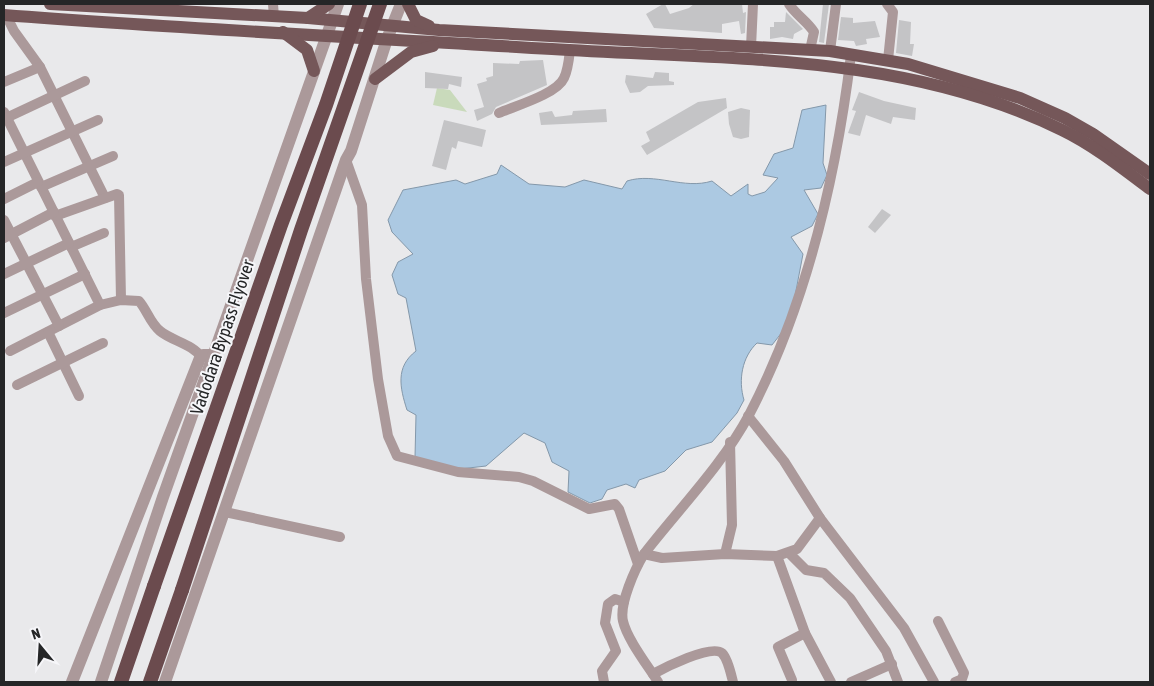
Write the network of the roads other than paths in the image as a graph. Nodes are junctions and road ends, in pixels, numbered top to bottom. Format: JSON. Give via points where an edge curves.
{"nodes":[{"id":1,"x":50,"y":4,"type":"edge"},
{"id":2,"x":329,"y":4,"type":"edge"},
{"id":3,"x":338,"y":4,"type":"edge"},
{"id":4,"x":360,"y":4,"type":"edge"},
{"id":5,"x":380,"y":4,"type":"edge"},
{"id":6,"x":401,"y":4,"type":"edge"},
{"id":7,"x":408,"y":4,"type":"edge"},
{"id":8,"x":753,"y":4,"type":"edge"},
{"id":9,"x":789,"y":4,"type":"edge"},
{"id":10,"x":836,"y":4,"type":"edge"},
{"id":11,"x":887,"y":4,"type":"edge"},
{"id":12,"x":104,"y":5,"type":"edge"},
{"id":13,"x":273,"y":10,"type":"edge"},
{"id":14,"x":5,"y":15,"type":"edge"},
{"id":15,"x":308,"y":18,"type":"junction"},
{"id":16,"x":332,"y":21,"type":"junction"},
{"id":17,"x":394,"y":25,"type":"junction"},
{"id":18,"x":439,"y":30,"type":"junction"},
{"id":19,"x":283,"y":32,"type":"junction"},
{"id":20,"x":327,"y":35,"type":"junction"},
{"id":21,"x":387,"y":39,"type":"junction"},
{"id":22,"x":450,"y":42,"type":"junction"},
{"id":23,"x":751,"y":47,"type":"junction"},
{"id":24,"x":570,"y":50,"type":"junction"},
{"id":25,"x":810,"y":50,"type":"junction"},
{"id":26,"x":830,"y":51,"type":"junction"},
{"id":27,"x":851,"y":54,"type":"junction"},
{"id":28,"x":888,"y":60,"type":"junction"},
{"id":29,"x":40,"y":67,"type":"junction"},
{"id":30,"x":849,"y":68,"type":"junction"},
{"id":31,"x":314,"y":71,"type":"junction"},
{"id":32,"x":374,"y":79,"type":"junction"},
{"id":33,"x":85,"y":81,"type":"dead end"},
{"id":34,"x":4,"y":82,"type":"edge"},
{"id":35,"x":55,"y":95,"type":"junction"},
{"id":36,"x":498,"y":113,"type":"dead end"},
{"id":37,"x":5,"y":116,"type":"edge"},
{"id":38,"x":98,"y":120,"type":"dead end"},
{"id":39,"x":72,"y":130,"type":"junction"},
{"id":40,"x":24,"y":152,"type":"junction"},
{"id":41,"x":113,"y":156,"type":"dead end"},
{"id":42,"x":346,"y":160,"type":"junction"},
{"id":43,"x":4,"y":162,"type":"edge"},
{"id":44,"x":90,"y":165,"type":"junction"},
{"id":45,"x":1150,"y":174,"type":"edge"},
{"id":46,"x":40,"y":184,"type":"junction"},
{"id":47,"x":1150,"y":189,"type":"edge"},
{"id":48,"x":105,"y":198,"type":"junction"},
{"id":49,"x":4,"y":199,"type":"edge"},
{"id":50,"x":55,"y":214,"type":"junction"},
{"id":51,"x":4,"y":220,"type":"edge"},
{"id":52,"x":104,"y":233,"type":"dead end"},
{"id":53,"x":7,"y":236,"type":"edge"},
{"id":54,"x":70,"y":245,"type":"junction"},
{"id":55,"x":25,"y":264,"type":"junction"},
{"id":56,"x":4,"y":274,"type":"edge"},
{"id":57,"x":85,"y":274,"type":"junction"},
{"id":58,"x":42,"y":295,"type":"junction"},
{"id":59,"x":121,"y":300,"type":"junction"},
{"id":60,"x":100,"y":305,"type":"junction"},
{"id":61,"x":4,"y":313,"type":"edge"},
{"id":62,"x":59,"y":326,"type":"junction"},
{"id":63,"x":48,"y":332,"type":"junction"},
{"id":64,"x":103,"y":343,"type":"dead end"},
{"id":65,"x":10,"y":351,"type":"dead end"},
{"id":66,"x":207,"y":356,"type":"junction"},
{"id":67,"x":63,"y":363,"type":"junction"},
{"id":68,"x":17,"y":385,"type":"dead end"},
{"id":69,"x":78,"y":396,"type":"dead end"},
{"id":70,"x":748,"y":416,"type":"junction"},
{"id":71,"x":730,"y":442,"type":"junction"},
{"id":72,"x":225,"y":512,"type":"junction"},
{"id":73,"x":820,"y":518,"type":"junction"},
{"id":74,"x":340,"y":537,"type":"dead end"},
{"id":75,"x":644,"y":554,"type":"junction"},
{"id":76,"x":725,"y":554,"type":"junction"},
{"id":77,"x":790,"y":554,"type":"junction"},
{"id":78,"x":777,"y":556,"type":"junction"},
{"id":79,"x":638,"y":564,"type":"junction"},
{"id":80,"x":624,"y":602,"type":"junction"},
{"id":81,"x":938,"y":621,"type":"dead end"},
{"id":82,"x":805,"y":633,"type":"junction"},
{"id":83,"x":892,"y":664,"type":"junction"},
{"id":84,"x":655,"y":678,"type":"edge"},
{"id":85,"x":792,"y":680,"type":"dead end"},
{"id":86,"x":72,"y":682,"type":"edge"},
{"id":87,"x":101,"y":682,"type":"edge"},
{"id":88,"x":121,"y":682,"type":"edge"},
{"id":89,"x":150,"y":682,"type":"edge"},
{"id":90,"x":165,"y":682,"type":"edge"},
{"id":91,"x":604,"y":682,"type":"edge"},
{"id":92,"x":733,"y":682,"type":"edge"},
{"id":93,"x":831,"y":682,"type":"edge"},
{"id":94,"x":851,"y":682,"type":"edge"},
{"id":95,"x":898,"y":682,"type":"edge"},
{"id":96,"x":934,"y":682,"type":"edge"},
{"id":97,"x":955,"y":682,"type":"edge"}],
"edges":[{"from":1,"to":12,"type":"main road"},
{"from":2,"to":15,"type":"main road"},
{"from":3,"to":16,"type":"street"},
{"from":4,"to":88,"type":"highway","name":"Vadodara Bypass Flyover","bridge":true},
{"from":5,"to":89,"type":"highway","bridge":true},
{"from":6,"to":17,"type":"street"},
{"from":7,"to":18,"type":"main road","via":[[416,20]]},
{"from":8,"to":23,"type":"street"},
{"from":9,"to":25,"type":"street","via":[[814,32]]},
{"from":10,"to":26,"type":"street"},
{"from":11,"to":28,"type":"street","via":[[893,12]]},
{"from":12,"to":13,"type":"main road"},
{"from":13,"to":15,"type":"main road"},
{"from":14,"to":19,"type":"main road","via":[[202,30]]},
{"from":14,"to":29,"type":"street"},
{"from":15,"to":16,"type":"main road"},
{"from":16,"to":17,"type":"main road"},
{"from":16,"to":20,"type":"street"},
{"from":17,"to":18,"type":"main road"},
{"from":17,"to":21,"type":"street"},
{"from":18,"to":23,"type":"main road"},
{"from":19,"to":20,"type":"main road"},
{"from":19,"to":31,"type":"main road","via":[[307,50]]},
{"from":20,"to":21,"type":"main road"},
{"from":20,"to":31,"type":"street"},
{"from":21,"to":22,"type":"main road"},
{"from":21,"to":32,"type":"street"},
{"from":22,"to":24,"type":"main road"},
{"from":22,"to":32,"type":"main road","via":[[411,52]]},
{"from":23,"to":25,"type":"main road"},
{"from":24,"to":30,"type":"main road","via":[[742,58]]},
{"from":24,"to":36,"type":"street","via":[[564,78],[559,85]]},
{"from":25,"to":26,"type":"main road"},
{"from":26,"to":27,"type":"main road"},
{"from":27,"to":28,"type":"main road"},
{"from":27,"to":30,"type":"street"},
{"from":28,"to":45,"type":"main road","via":[[990,88],[1065,118]]},
{"from":29,"to":34,"type":"street"},
{"from":29,"to":35,"type":"street"},
{"from":30,"to":47,"type":"main road","via":[[958,90],[1015,108],[1066,131]]},
{"from":30,"to":70,"type":"street","via":[[819,229],[800,298]]},
{"from":31,"to":66,"type":"street"},
{"from":32,"to":42,"type":"street"},
{"from":33,"to":35,"type":"street"},
{"from":35,"to":37,"type":"street"},
{"from":35,"to":39,"type":"street"},
{"from":37,"to":40,"type":"street"},
{"from":38,"to":39,"type":"street"},
{"from":39,"to":40,"type":"street"},
{"from":39,"to":44,"type":"street"},
{"from":40,"to":43,"type":"street"},
{"from":40,"to":46,"type":"street"},
{"from":41,"to":44,"type":"street"},
{"from":42,"to":72,"type":"street"},
{"from":42,"to":79,"type":"street","via":[[362,204],[366,279],[378,379],[388,436],[397,456],[458,472],[519,477],[582,507],[595,509],[615,504]]},
{"from":44,"to":46,"type":"street"},
{"from":44,"to":48,"type":"street"},
{"from":46,"to":49,"type":"street"},
{"from":46,"to":50,"type":"street"},
{"from":48,"to":50,"type":"street"},
{"from":48,"to":59,"type":"street","via":[[117,194],[120,198]]},
{"from":50,"to":53,"type":"street"},
{"from":50,"to":54,"type":"street"},
{"from":51,"to":53,"type":"street"},
{"from":52,"to":54,"type":"street"},
{"from":53,"to":55,"type":"street"},
{"from":54,"to":55,"type":"street"},
{"from":54,"to":57,"type":"street"},
{"from":55,"to":56,"type":"street"},
{"from":55,"to":58,"type":"street"},
{"from":57,"to":58,"type":"street"},
{"from":57,"to":60,"type":"street"},
{"from":58,"to":61,"type":"street"},
{"from":58,"to":62,"type":"street"},
{"from":59,"to":60,"type":"street"},
{"from":59,"to":66,"type":"street","via":[[139,301],[158,330]]},
{"from":60,"to":62,"type":"street"},
{"from":62,"to":63,"type":"street"},
{"from":63,"to":65,"type":"street"},
{"from":63,"to":67,"type":"street"},
{"from":64,"to":67,"type":"street"},
{"from":66,"to":86,"type":"street"},
{"from":66,"to":87,"type":"street"},
{"from":67,"to":68,"type":"street"},
{"from":67,"to":69,"type":"street"},
{"from":70,"to":71,"type":"street"},
{"from":70,"to":73,"type":"street","via":[[784,461]]},
{"from":71,"to":75,"type":"street"},
{"from":71,"to":76,"type":"street","via":[[732,525]]},
{"from":72,"to":74,"type":"street"},
{"from":72,"to":90,"type":"street"},
{"from":73,"to":77,"type":"street"},
{"from":73,"to":96,"type":"street","via":[[904,628]]},
{"from":75,"to":76,"type":"street","via":[[662,558]]},
{"from":75,"to":79,"type":"street"},
{"from":76,"to":78,"type":"street"},
{"from":77,"to":78,"type":"street"},
{"from":77,"to":83,"type":"street","via":[[806,570],[824,573],[850,598]]},
{"from":78,"to":82,"type":"street"},
{"from":79,"to":80,"type":"street"},
{"from":80,"to":84,"type":"street","via":[[623,622]]},
{"from":80,"to":91,"type":"street","via":[[615,599],[608,604],[604,623],[616,651],[602,671]]},
{"from":81,"to":97,"type":"street","via":[[964,673],[962,679]]},
{"from":82,"to":85,"type":"street","via":[[778,647]]},
{"from":82,"to":93,"type":"street"},
{"from":83,"to":94,"type":"street"},
{"from":83,"to":95,"type":"street"},
{"from":84,"to":92,"type":"street","via":[[682,659],[714,651],[724,655]]}]}
